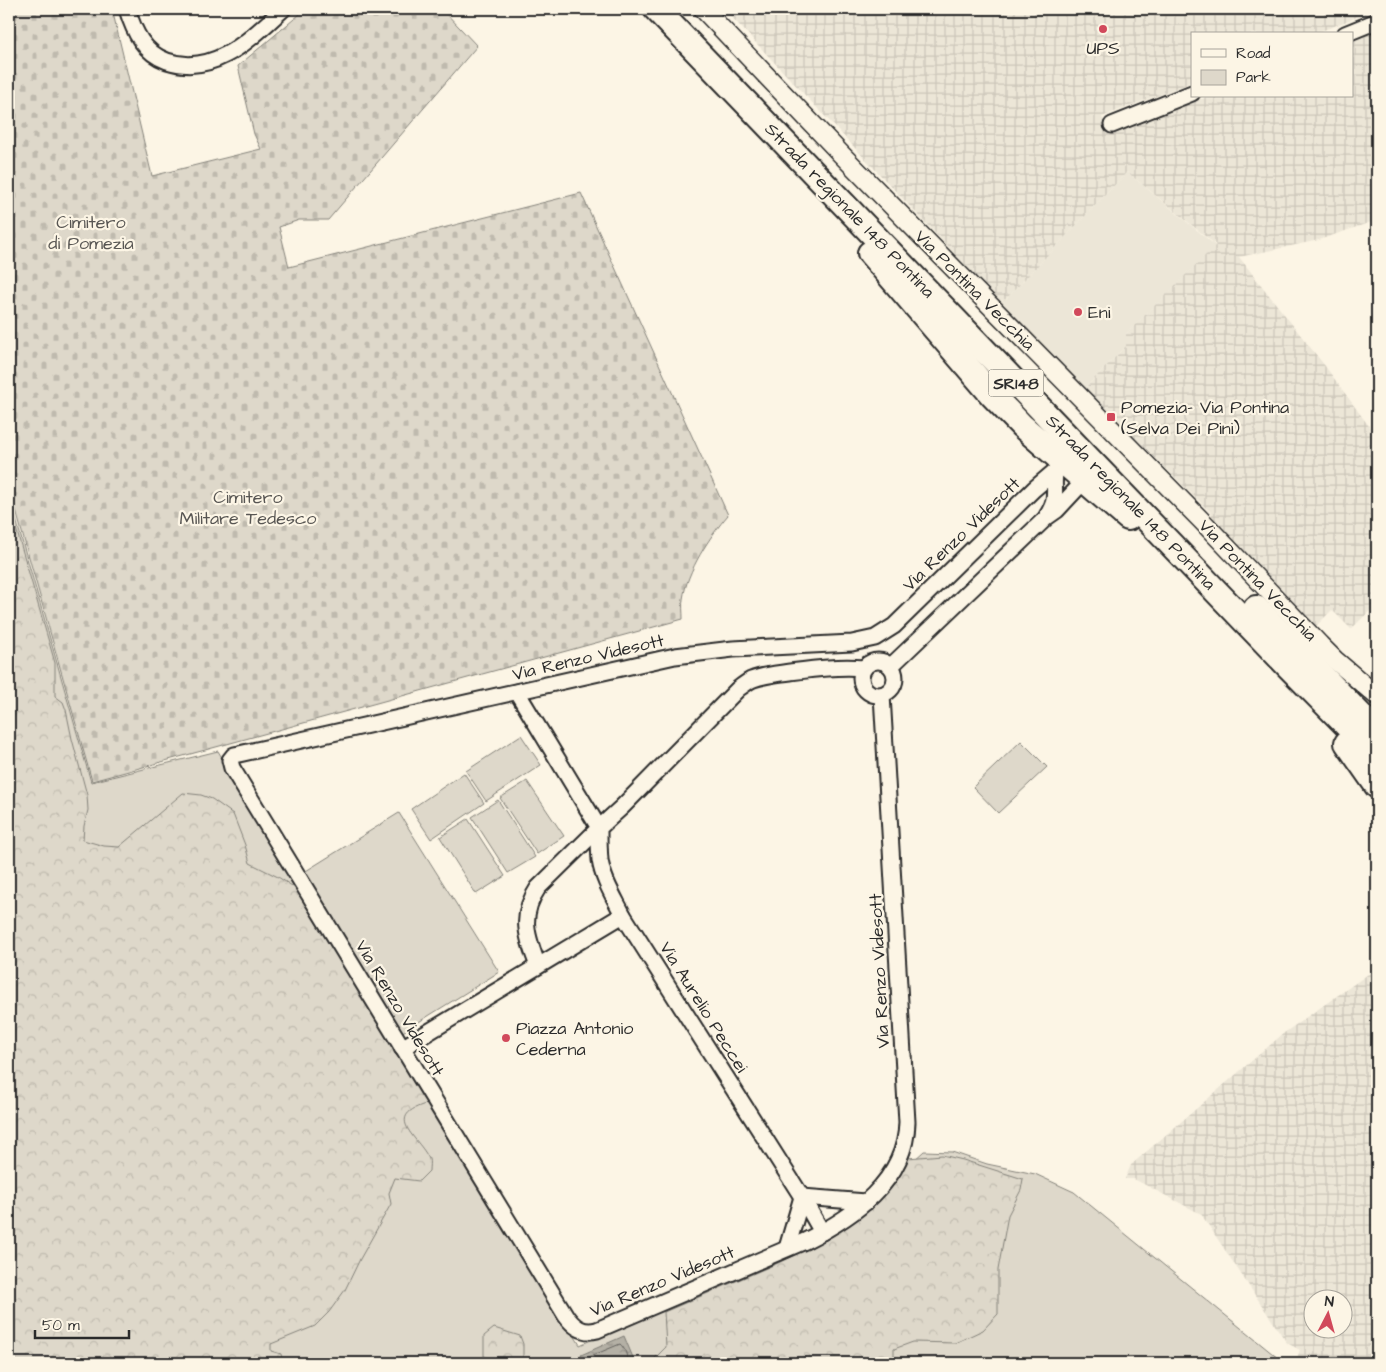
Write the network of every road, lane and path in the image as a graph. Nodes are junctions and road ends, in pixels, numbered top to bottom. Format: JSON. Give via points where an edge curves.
{"nodes":[{"id":1,"x":127,"y":9,"type":"edge"},
{"id":2,"x":283,"y":9,"type":"edge"},
{"id":3,"x":656,"y":9,"type":"edge"},
{"id":4,"x":679,"y":9,"type":"edge"},
{"id":5,"x":703,"y":9,"type":"edge"},
{"id":6,"x":1377,"y":21,"type":"edge"},
{"id":7,"x":1351,"y":32,"type":"edge"},
{"id":8,"x":1191,"y":93,"type":"edge"},
{"id":9,"x":1112,"y":125,"type":"dead end"},
{"id":10,"x":818,"y":177,"type":"junction"},
{"id":11,"x":1057,"y":466,"type":"junction"},
{"id":12,"x":1084,"y":481,"type":"junction"},
{"id":13,"x":1047,"y":517,"type":"junction"},
{"id":14,"x":1205,"y":578,"type":"junction"},
{"id":15,"x":891,"y":666,"type":"junction"},
{"id":16,"x":1288,"y":666,"type":"junction"},
{"id":17,"x":864,"y":668,"type":"junction"},
{"id":18,"x":517,"y":692,"type":"junction"},
{"id":19,"x":882,"y":695,"type":"junction"},
{"id":20,"x":1377,"y":696,"type":"edge"},
{"id":21,"x":1377,"y":732,"type":"edge"},
{"id":22,"x":1377,"y":756,"type":"edge"},
{"id":23,"x":1377,"y":786,"type":"edge"},
{"id":24,"x":599,"y":828,"type":"junction"},
{"id":25,"x":623,"y":915,"type":"junction"},
{"id":26,"x":538,"y":966,"type":"junction"},
{"id":27,"x":402,"y":1048,"type":"junction"},
{"id":28,"x":802,"y":1197,"type":"junction"},
{"id":29,"x":866,"y":1202,"type":"junction"},
{"id":30,"x":822,"y":1232,"type":"junction"},
{"id":31,"x":788,"y":1248,"type":"junction"}],
"edges":[{"from":1,"to":2,"type":"street","via":[[135,32],[150,52],[167,61],[192,65],[209,62],[232,51]]},
{"from":3,"to":10,"type":"highway","name":"Strada regionale 148 Pontina","number":"SR148"},
{"from":4,"to":21,"type":"highway","name":"Strada regionale 148 Pontina","number":"SR148"},
{"from":5,"to":20,"type":"street","name":"Via Pontina Vecchia","via":[[1320,645]]},
{"from":6,"to":7,"type":"street"},
{"from":8,"to":9,"type":"street"},
{"from":10,"to":11,"type":"highway","via":[[869,252]]},
{"from":10,"to":14,"type":"highway","name":"Strada regionale 148 Pontina","number":"SR148"},
{"from":11,"to":12,"type":"highway"},
{"from":11,"to":13,"type":"street","via":[[1054,499]]},
{"from":11,"to":18,"type":"street","name":"Via Renzo Videsott","via":[[894,626],[875,638],[852,643],[733,649],[685,655]]},
{"from":12,"to":13,"type":"street"},
{"from":12,"to":14,"type":"highway"},
{"from":13,"to":15,"type":"street"},
{"from":14,"to":16,"type":"highway","name":"Strada regionale 148 Pontina","number":"SR148"},
{"from":15,"to":17,"type":"street","via":[[874,661]]},
{"from":15,"to":19,"type":"street","via":[[896,680],[894,686]]},
{"from":16,"to":22,"type":"highway","name":"Strada regionale 148 Pontina","number":"SR148"},
{"from":16,"to":23,"type":"highway"},
{"from":17,"to":19,"type":"street","via":[[861,673],[864,688],[868,693]]},
{"from":17,"to":24,"type":"street","via":[[825,667],[770,675],[746,683]]},
{"from":18,"to":24,"type":"street"},
{"from":18,"to":27,"type":"street","name":"Via Renzo Videsott","via":[[234,755],[230,760]]},
{"from":19,"to":29,"type":"street","name":"Via Renzo Videsott","via":[[907,1129],[898,1162]]},
{"from":24,"to":25,"type":"street","name":"Via Aurelio Peccei","via":[[600,861]]},
{"from":24,"to":26,"type":"street","via":[[538,888],[532,898],[526,914],[526,927]]},
{"from":25,"to":26,"type":"street"},
{"from":25,"to":28,"type":"street","name":"Via Aurelio Peccei"},
{"from":26,"to":27,"type":"street"},
{"from":27,"to":31,"type":"street","name":"Via Renzo Videsott","via":[[566,1316],[580,1329],[597,1330]]},
{"from":28,"to":29,"type":"street"},
{"from":28,"to":30,"type":"street","name":"Via Aurelio Peccei"},
{"from":28,"to":31,"type":"street"},
{"from":29,"to":30,"type":"street","name":"Via Renzo Videsott"},
{"from":30,"to":31,"type":"street","name":"Via Renzo Videsott"}]}
